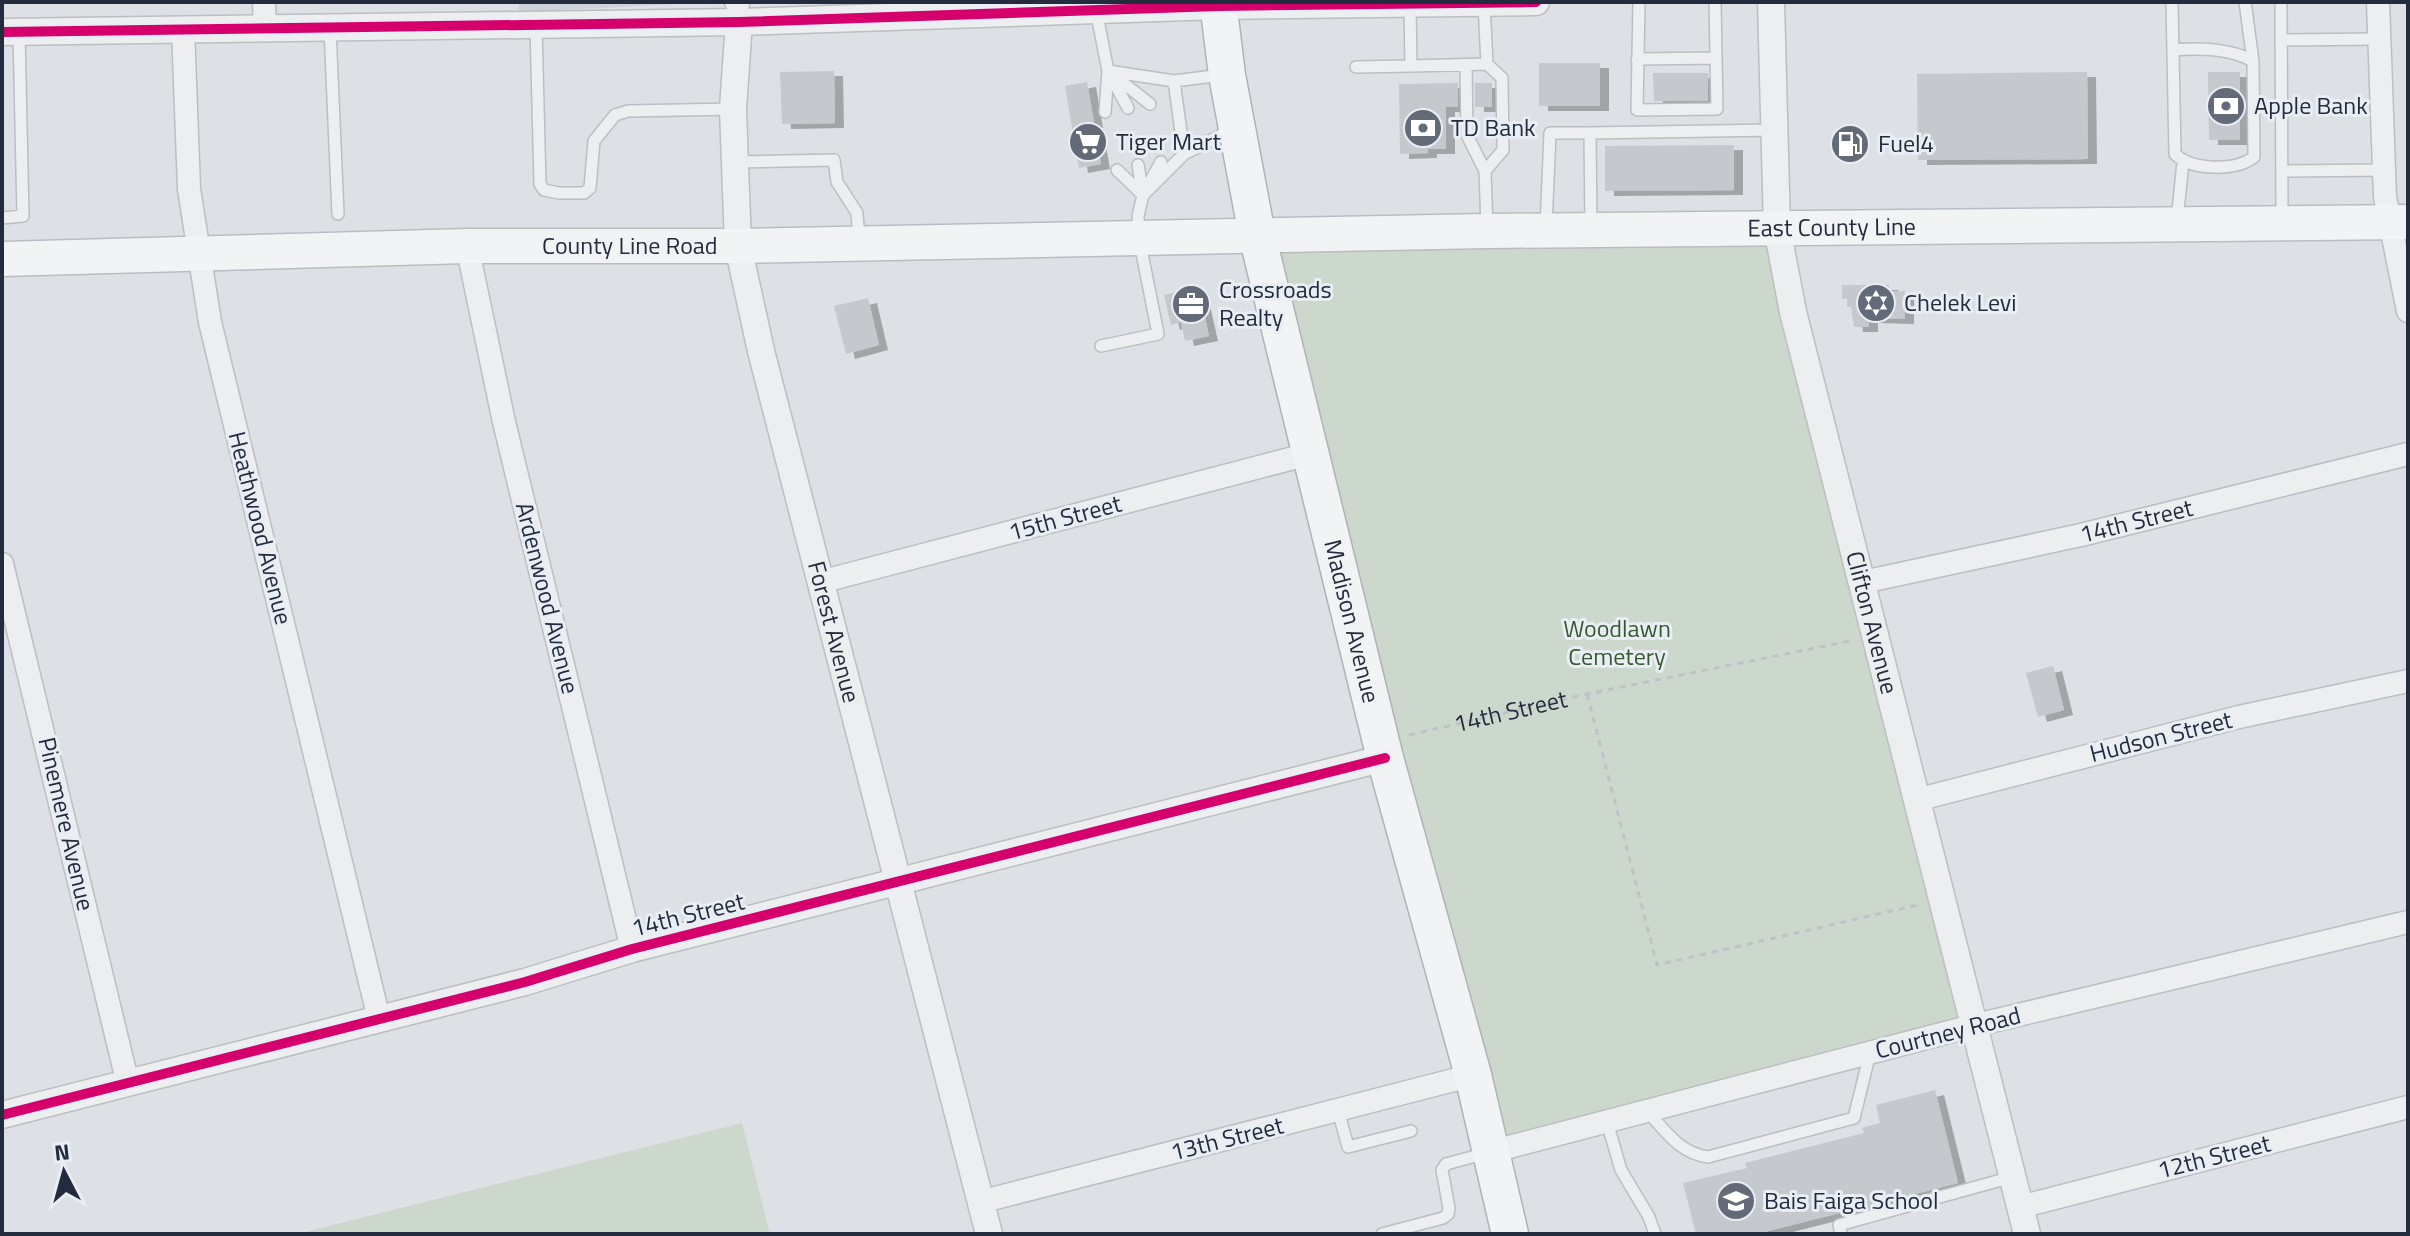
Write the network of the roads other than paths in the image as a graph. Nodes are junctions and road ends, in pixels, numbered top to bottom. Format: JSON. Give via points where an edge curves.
{"nodes":[{"id":1,"x":264,"y":2,"type":"edge"},
{"id":2,"x":1536,"y":2,"type":"edge"},
{"id":3,"x":1639,"y":2,"type":"edge"},
{"id":4,"x":1715,"y":2,"type":"edge"},
{"id":5,"x":1771,"y":2,"type":"edge"},
{"id":6,"x":2172,"y":2,"type":"edge"},
{"id":7,"x":2245,"y":2,"type":"edge"},
{"id":8,"x":2281,"y":2,"type":"edge"},
{"id":9,"x":2378,"y":2,"type":"edge"},
{"id":10,"x":1218,"y":4,"type":"edge"},
{"id":11,"x":1484,"y":4,"type":"junction"},
{"id":12,"x":1410,"y":5,"type":"junction"},
{"id":13,"x":1090,"y":7,"type":"edge"},
{"id":14,"x":1020,"y":8,"type":"edge"},
{"id":15,"x":738,"y":9,"type":"edge"},
{"id":16,"x":536,"y":25,"type":"junction"},
{"id":17,"x":265,"y":28,"type":"junction"},
{"id":18,"x":183,"y":29,"type":"junction"},
{"id":19,"x":330,"y":29,"type":"junction"},
{"id":20,"x":10,"y":32,"type":"edge"},
{"id":21,"x":2377,"y":39,"type":"junction"},
{"id":22,"x":2281,"y":40,"type":"junction"},
{"id":23,"x":2173,"y":50,"type":"junction"},
{"id":24,"x":1716,"y":58,"type":"junction"},
{"id":25,"x":1637,"y":59,"type":"junction"},
{"id":26,"x":2253,"y":61,"type":"junction"},
{"id":27,"x":1487,"y":64,"type":"junction"},
{"id":28,"x":1466,"y":65,"type":"junction"},
{"id":29,"x":1411,"y":66,"type":"junction"},
{"id":30,"x":1356,"y":67,"type":"dead end"},
{"id":31,"x":1108,"y":71,"type":"junction"},
{"id":32,"x":1227,"y":75,"type":"junction"},
{"id":33,"x":1174,"y":81,"type":"junction"},
{"id":34,"x":1150,"y":104,"type":"dead end"},
{"id":35,"x":1128,"y":108,"type":"dead end"},
{"id":36,"x":733,"y":109,"type":"junction"},
{"id":37,"x":1105,"y":112,"type":"dead end"},
{"id":38,"x":1237,"y":127,"type":"junction"},
{"id":39,"x":1774,"y":130,"type":"junction"},
{"id":40,"x":1590,"y":133,"type":"junction"},
{"id":41,"x":1184,"y":154,"type":"junction"},
{"id":42,"x":734,"y":162,"type":"junction"},
{"id":43,"x":1161,"y":162,"type":"dead end"},
{"id":44,"x":2183,"y":162,"type":"junction"},
{"id":45,"x":1138,"y":165,"type":"dead end"},
{"id":46,"x":1117,"y":170,"type":"dead end"},
{"id":47,"x":2384,"y":170,"type":"junction"},
{"id":48,"x":1485,"y":171,"type":"junction"},
{"id":49,"x":2282,"y":171,"type":"junction"},
{"id":50,"x":1143,"y":195,"type":"junction"},
{"id":51,"x":338,"y":214,"type":"dead end"},
{"id":52,"x":2,"y":218,"type":"edge"},
{"id":53,"x":2399,"y":222,"type":"edge"},
{"id":54,"x":2282,"y":223,"type":"junction"},
{"id":55,"x":2176,"y":224,"type":"junction"},
{"id":56,"x":1777,"y":228,"type":"junction"},
{"id":57,"x":1546,"y":230,"type":"junction"},
{"id":58,"x":1591,"y":230,"type":"junction"},
{"id":59,"x":1487,"y":231,"type":"junction"},
{"id":60,"x":1257,"y":235,"type":"junction"},
{"id":61,"x":1139,"y":238,"type":"junction"},
{"id":62,"x":859,"y":243,"type":"junction"},
{"id":63,"x":467,"y":246,"type":"junction"},
{"id":64,"x":738,"y":246,"type":"junction"},
{"id":65,"x":198,"y":252,"type":"junction"},
{"id":66,"x":2,"y":259,"type":"edge"},
{"id":67,"x":2408,"y":311,"type":"edge"},
{"id":68,"x":1101,"y":346,"type":"dead end"},
{"id":69,"x":1309,"y":454,"type":"junction"},
{"id":70,"x":2408,"y":454,"type":"edge"},
{"id":71,"x":2,"y":564,"type":"edge"},
{"id":72,"x":820,"y":582,"type":"junction"},
{"id":73,"x":1863,"y":582,"type":"junction"},
{"id":74,"x":2408,"y":681,"type":"edge"},
{"id":75,"x":1383,"y":750,"type":"junction"},
{"id":76,"x":1916,"y":800,"type":"junction"},
{"id":77,"x":897,"y":883,"type":"junction"},
{"id":78,"x":2408,"y":922,"type":"edge"},
{"id":79,"x":632,"y":949,"type":"junction"},
{"id":80,"x":379,"y":1019,"type":"junction"},
{"id":81,"x":1972,"y":1026,"type":"junction"},
{"id":82,"x":1870,"y":1053,"type":"junction"},
{"id":83,"x":1473,"y":1075,"type":"junction"},
{"id":84,"x":128,"y":1084,"type":"junction"},
{"id":85,"x":2408,"y":1107,"type":"edge"},
{"id":86,"x":1338,"y":1110,"type":"junction"},
{"id":87,"x":1648,"y":1111,"type":"junction"},
{"id":88,"x":2,"y":1115,"type":"edge"},
{"id":89,"x":1607,"y":1122,"type":"junction"},
{"id":90,"x":1411,"y":1131,"type":"dead end"},
{"id":91,"x":1490,"y":1152,"type":"junction"},
{"id":92,"x":2012,"y":1177,"type":"junction"},
{"id":93,"x":980,"y":1202,"type":"junction"},
{"id":94,"x":2020,"y":1207,"type":"junction"},
{"id":95,"x":989,"y":1234,"type":"edge"},
{"id":96,"x":1382,"y":1234,"type":"edge"},
{"id":97,"x":1510,"y":1234,"type":"edge"},
{"id":98,"x":1655,"y":1234,"type":"edge"},
{"id":99,"x":1841,"y":1234,"type":"edge"},
{"id":100,"x":2027,"y":1234,"type":"edge"}],
"edges":[{"from":1,"to":17,"type":"street"},
{"from":2,"to":11,"type":"street"},
{"from":3,"to":25,"type":"lane"},
{"from":4,"to":24,"type":"lane"},
{"from":5,"to":39,"type":"street","name":"Clifton Avenue"},
{"from":6,"to":23,"type":"lane"},
{"from":7,"to":26,"type":"lane"},
{"from":8,"to":22,"type":"lane"},
{"from":9,"to":21,"type":"street"},
{"from":10,"to":12,"type":"street"},
{"from":10,"to":13,"type":"street"},
{"from":10,"to":32,"type":"highway","name":"Madison Avenue"},
{"from":11,"to":12,"type":"street"},
{"from":11,"to":27,"type":"lane"},
{"from":12,"to":29,"type":"lane"},
{"from":13,"to":14,"type":"street"},
{"from":13,"to":31,"type":"lane"},
{"from":14,"to":15,"type":"street"},
{"from":15,"to":16,"type":"street"},
{"from":15,"to":36,"type":"street","name":"Forest Avenue"},
{"from":16,"to":19,"type":"street"},
{"from":16,"to":36,"type":"lane","via":[[544,190],[584,193],[590,188],[594,141],[615,115]]},
{"from":17,"to":18,"type":"street"},
{"from":17,"to":19,"type":"street"},
{"from":18,"to":20,"type":"street"},
{"from":18,"to":65,"type":"street","name":"Heathwood Avenue","via":[[189,189]]},
{"from":19,"to":51,"type":"lane"},
{"from":20,"to":52,"type":"lane","via":[[23,216]]},
{"from":21,"to":22,"type":"lane"},
{"from":21,"to":47,"type":"street"},
{"from":22,"to":49,"type":"lane"},
{"from":23,"to":26,"type":"lane","via":[[2219,50]]},
{"from":23,"to":44,"type":"lane","via":[[2174,143]]},
{"from":24,"to":25,"type":"lane"},
{"from":24,"to":25,"type":"lane","via":[[1717,109],[1701,110],[1637,110]]},
{"from":26,"to":44,"type":"lane","via":[[2254,157],[2246,164],[2212,167]]},
{"from":27,"to":28,"type":"lane"},
{"from":27,"to":48,"type":"lane","via":[[1502,78],[1503,150]]},
{"from":28,"to":29,"type":"lane"},
{"from":28,"to":48,"type":"lane","via":[[1467,135]]},
{"from":29,"to":30,"type":"lane"},
{"from":31,"to":33,"type":"lane"},
{"from":31,"to":34,"type":"lane"},
{"from":31,"to":35,"type":"lane"},
{"from":31,"to":37,"type":"lane"},
{"from":32,"to":33,"type":"lane"},
{"from":32,"to":38,"type":"highway","name":"Madison Avenue"},
{"from":33,"to":41,"type":"lane"},
{"from":36,"to":42,"type":"street","name":"Forest Avenue"},
{"from":38,"to":41,"type":"lane"},
{"from":38,"to":60,"type":"highway","name":"Madison Avenue"},
{"from":39,"to":40,"type":"lane"},
{"from":39,"to":56,"type":"street","name":"Clifton Avenue"},
{"from":40,"to":57,"type":"lane","via":[[1550,133]]},
{"from":40,"to":58,"type":"lane"},
{"from":41,"to":50,"type":"lane"},
{"from":42,"to":62,"type":"lane","via":[[834,160],[837,182],[857,213]]},
{"from":42,"to":64,"type":"street","name":"Forest Avenue"},
{"from":43,"to":50,"type":"lane"},
{"from":44,"to":55,"type":"lane"},
{"from":45,"to":50,"type":"lane"},
{"from":46,"to":50,"type":"lane"},
{"from":47,"to":49,"type":"lane"},
{"from":47,"to":53,"type":"street"},
{"from":48,"to":59,"type":"lane"},
{"from":49,"to":54,"type":"lane"},
{"from":50,"to":61,"type":"lane"},
{"from":53,"to":54,"type":"main road","name":"East County Line"},
{"from":53,"to":67,"type":"street"},
{"from":54,"to":55,"type":"main road","name":"East County Line"},
{"from":55,"to":56,"type":"main road","name":"East County Line"},
{"from":56,"to":58,"type":"main road","name":"East County Line"},
{"from":56,"to":73,"type":"street","name":"Clifton Avenue","via":[[1793,312]]},
{"from":57,"to":58,"type":"main road","name":"East County Line"},
{"from":57,"to":59,"type":"main road","name":"East County Line"},
{"from":59,"to":60,"type":"main road","name":"East County Line"},
{"from":60,"to":61,"type":"main road","name":"County Line Road"},
{"from":60,"to":69,"type":"highway","name":"Madison Avenue"},
{"from":61,"to":62,"type":"main road","name":"County Line Road"},
{"from":61,"to":68,"type":"lane","via":[[1158,334]]},
{"from":62,"to":64,"type":"main road","name":"County Line Road"},
{"from":63,"to":64,"type":"main road","name":"County Line Road"},
{"from":63,"to":65,"type":"main road","name":"County Line Road"},
{"from":63,"to":79,"type":"street","name":"Ardenwood Avenue","via":[[504,422]]},
{"from":64,"to":72,"type":"street","name":"Forest Avenue"},
{"from":65,"to":66,"type":"main road","name":"County Line Road"},
{"from":65,"to":80,"type":"street","name":"Heathwood Avenue","via":[[210,322]]},
{"from":69,"to":72,"type":"street","name":"15th Street"},
{"from":69,"to":75,"type":"highway","name":"Madison Avenue"},
{"from":70,"to":73,"type":"street","name":"14th Street","via":[[2081,535]]},
{"from":71,"to":84,"type":"street","name":"Pinemere Avenue"},
{"from":72,"to":77,"type":"street","name":"Forest Avenue"},
{"from":73,"to":76,"type":"street","name":"Clifton Avenue"},
{"from":74,"to":76,"type":"street","name":"Hudson Street","via":[[2239,717]]},
{"from":75,"to":77,"type":"street","name":"14th Street"},
{"from":75,"to":83,"type":"highway","name":"Madison Avenue"},
{"from":76,"to":81,"type":"street","name":"Clifton Avenue"},
{"from":77,"to":79,"type":"street","name":"14th Street"},
{"from":77,"to":93,"type":"street","name":"Forest Avenue"},
{"from":78,"to":81,"type":"street","name":"Courtney Road"},
{"from":79,"to":80,"type":"street","name":"14th Street"},
{"from":80,"to":84,"type":"street","name":"14th Street"},
{"from":81,"to":82,"type":"street","name":"Courtney Road"},
{"from":81,"to":92,"type":"street","name":"Clifton Avenue"},
{"from":82,"to":87,"type":"street","name":"Courtney Road"},
{"from":82,"to":87,"type":"lane","via":[[1854,1118],[1708,1157],[1682,1149]]},
{"from":83,"to":86,"type":"street","name":"13th Street"},
{"from":83,"to":91,"type":"highway","name":"Madison Avenue"},
{"from":84,"to":88,"type":"street","name":"14th Street"},
{"from":85,"to":94,"type":"street","name":"12th Street"},
{"from":86,"to":90,"type":"lane","via":[[1348,1147]]},
{"from":86,"to":93,"type":"street","name":"13th Street"},
{"from":87,"to":89,"type":"street","name":"Courtney Road"},
{"from":89,"to":91,"type":"street","name":"Courtney Road"},
{"from":89,"to":98,"type":"lane","via":[[1621,1170]]},
{"from":91,"to":96,"type":"lane","via":[[1446,1164],[1442,1170],[1448,1214],[1443,1218]]},
{"from":91,"to":97,"type":"highway","name":"Madison Avenue"},
{"from":92,"to":94,"type":"street","name":"Clifton Avenue"},
{"from":92,"to":99,"type":"lane","via":[[1839,1225]]},
{"from":93,"to":95,"type":"street","name":"Forest Avenue"},
{"from":94,"to":100,"type":"street","name":"Clifton Avenue"}]}
